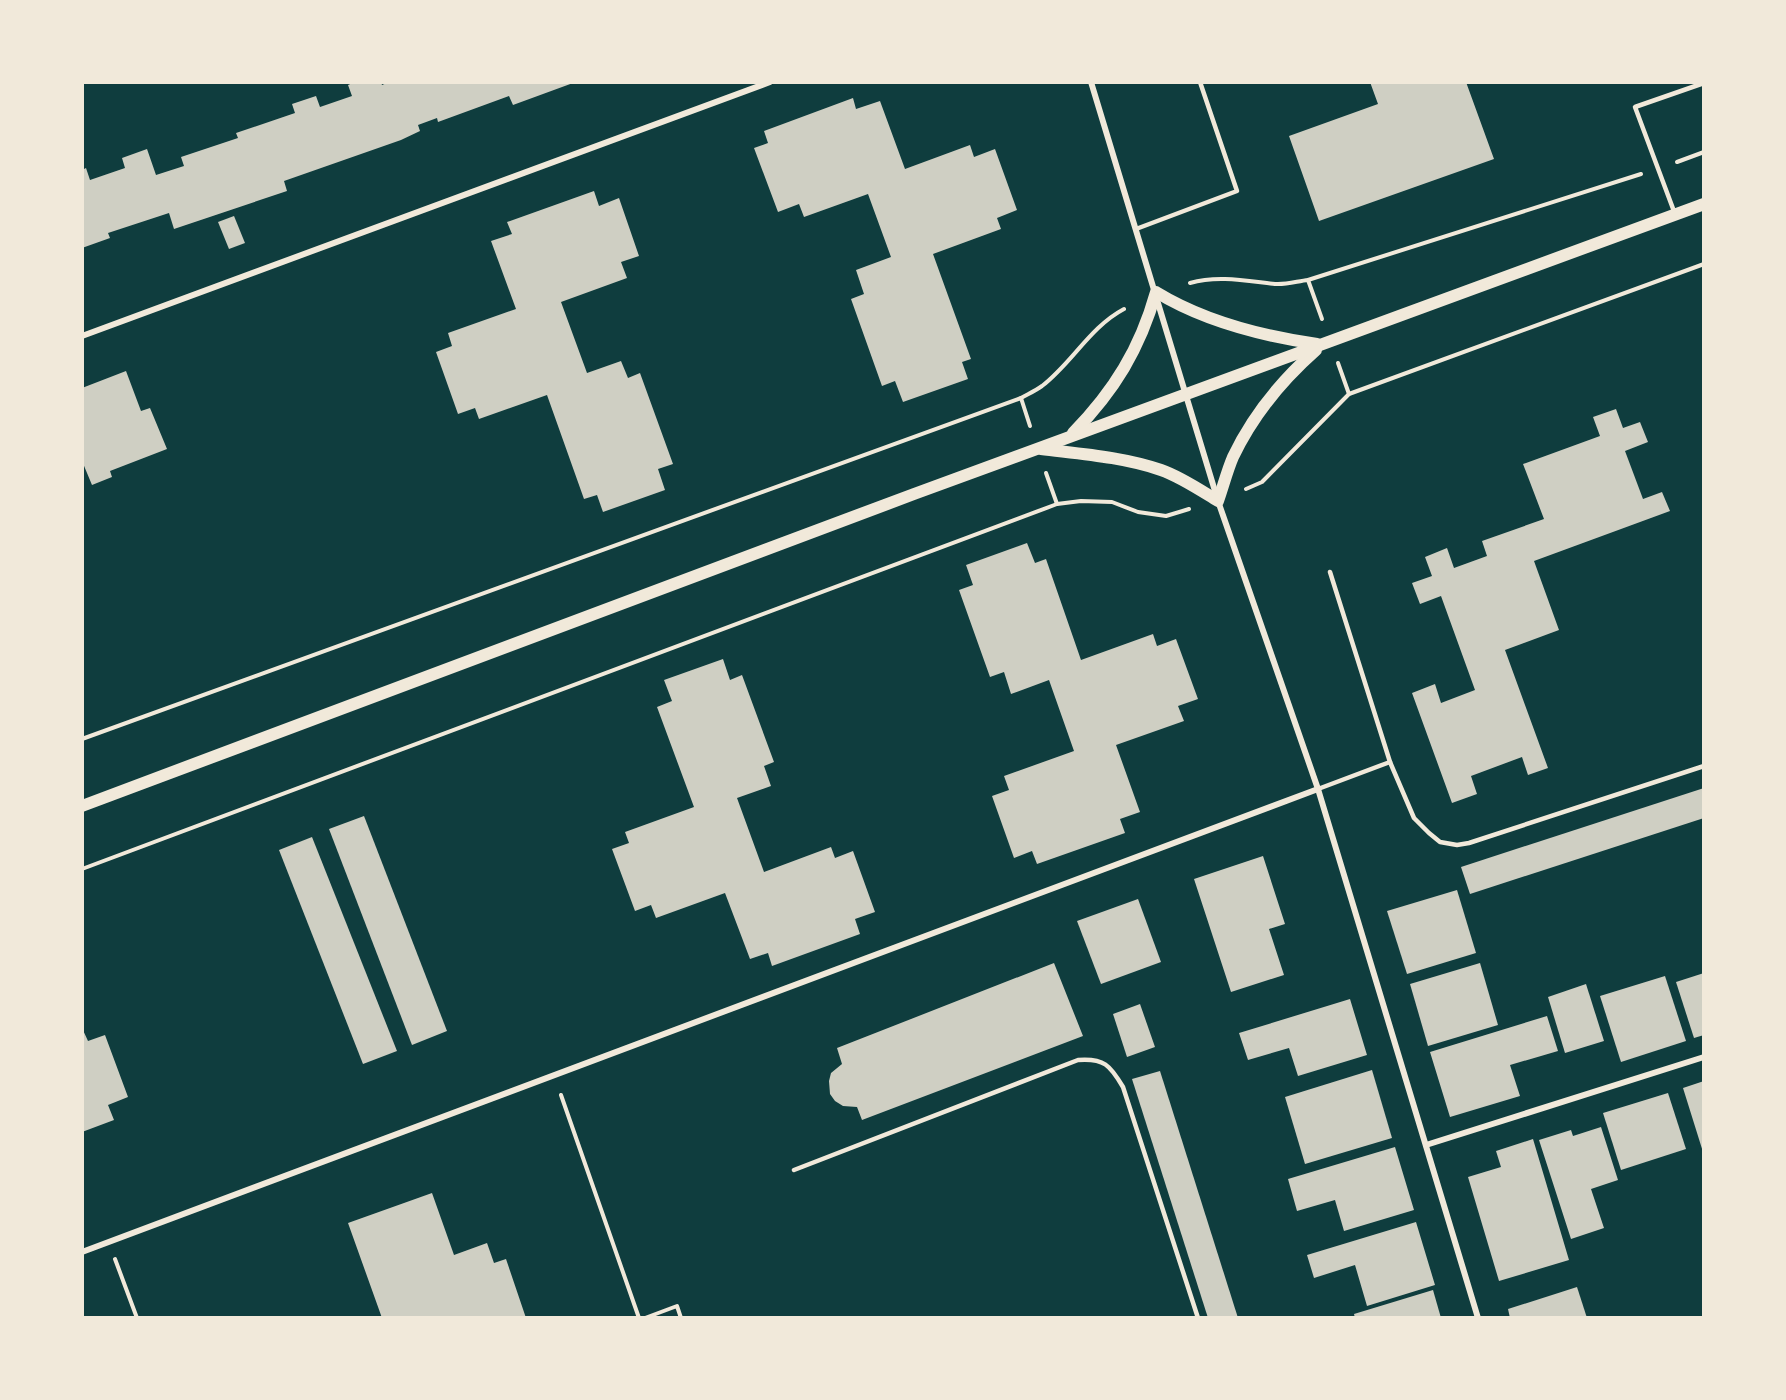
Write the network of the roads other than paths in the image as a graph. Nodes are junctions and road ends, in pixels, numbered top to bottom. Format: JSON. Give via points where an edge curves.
{"nodes":[{"id":1,"x":770,"y":82,"type":"edge"},
{"id":2,"x":1091,"y":82,"type":"edge"},
{"id":3,"x":1200,"y":82,"type":"edge"},
{"id":4,"x":1704,"y":83,"type":"edge"},
{"id":5,"x":1704,"y":204,"type":"edge"},
{"id":6,"x":1675,"y":214,"type":"junction"},
{"id":7,"x":1136,"y":229,"type":"junction"},
{"id":8,"x":1156,"y":292,"type":"junction"},
{"id":9,"x":82,"y":336,"type":"edge"},
{"id":10,"x":1321,"y":345,"type":"junction"},
{"id":11,"x":1186,"y":394,"type":"junction"},
{"id":12,"x":1070,"y":436,"type":"junction"},
{"id":13,"x":1037,"y":448,"type":"junction"},
{"id":14,"x":1218,"y":501,"type":"junction"},
{"id":15,"x":1330,"y":572,"type":"dead end"},
{"id":16,"x":1390,"y":762,"type":"junction"},
{"id":17,"x":1704,"y":766,"type":"edge"},
{"id":18,"x":1318,"y":789,"type":"junction"},
{"id":19,"x":82,"y":806,"type":"edge"},
{"id":20,"x":1704,"y":1057,"type":"edge"},
{"id":21,"x":1426,"y":1145,"type":"junction"},
{"id":22,"x":794,"y":1170,"type":"dead end"},
{"id":23,"x":82,"y":1252,"type":"edge"},
{"id":24,"x":1198,"y":1317,"type":"edge"},
{"id":25,"x":1478,"y":1317,"type":"edge"}],
"edges":[{"from":1,"to":9,"type":"street"},
{"from":2,"to":7,"type":"street"},
{"from":3,"to":7,"type":"lane","via":[[1237,191]]},
{"from":4,"to":6,"type":"lane","via":[[1635,107]]},
{"from":5,"to":6,"type":"main road"},
{"from":6,"to":10,"type":"main road"},
{"from":7,"to":8,"type":"street"},
{"from":8,"to":10,"type":"main road","via":[[1177,305],[1239,328]]},
{"from":8,"to":11,"type":"street"},
{"from":8,"to":12,"type":"main road","via":[[1148,320],[1116,383]]},
{"from":10,"to":11,"type":"main road"},
{"from":10,"to":14,"type":"main road","via":[[1296,367],[1250,425],[1232,458]]},
{"from":11,"to":12,"type":"main road"},
{"from":11,"to":14,"type":"street"},
{"from":12,"to":13,"type":"main road"},
{"from":13,"to":14,"type":"main road","via":[[1161,470]]},
{"from":13,"to":19,"type":"main road"},
{"from":14,"to":18,"type":"street"},
{"from":15,"to":16,"type":"lane"},
{"from":16,"to":17,"type":"lane","via":[[1414,818],[1440,842],[1457,845]]},
{"from":16,"to":18,"type":"lane"},
{"from":18,"to":21,"type":"street"},
{"from":18,"to":23,"type":"street"},
{"from":20,"to":21,"type":"street"},
{"from":21,"to":25,"type":"street"},
{"from":22,"to":24,"type":"lane","via":[[1078,1060],[1105,1063],[1123,1087]]}]}
